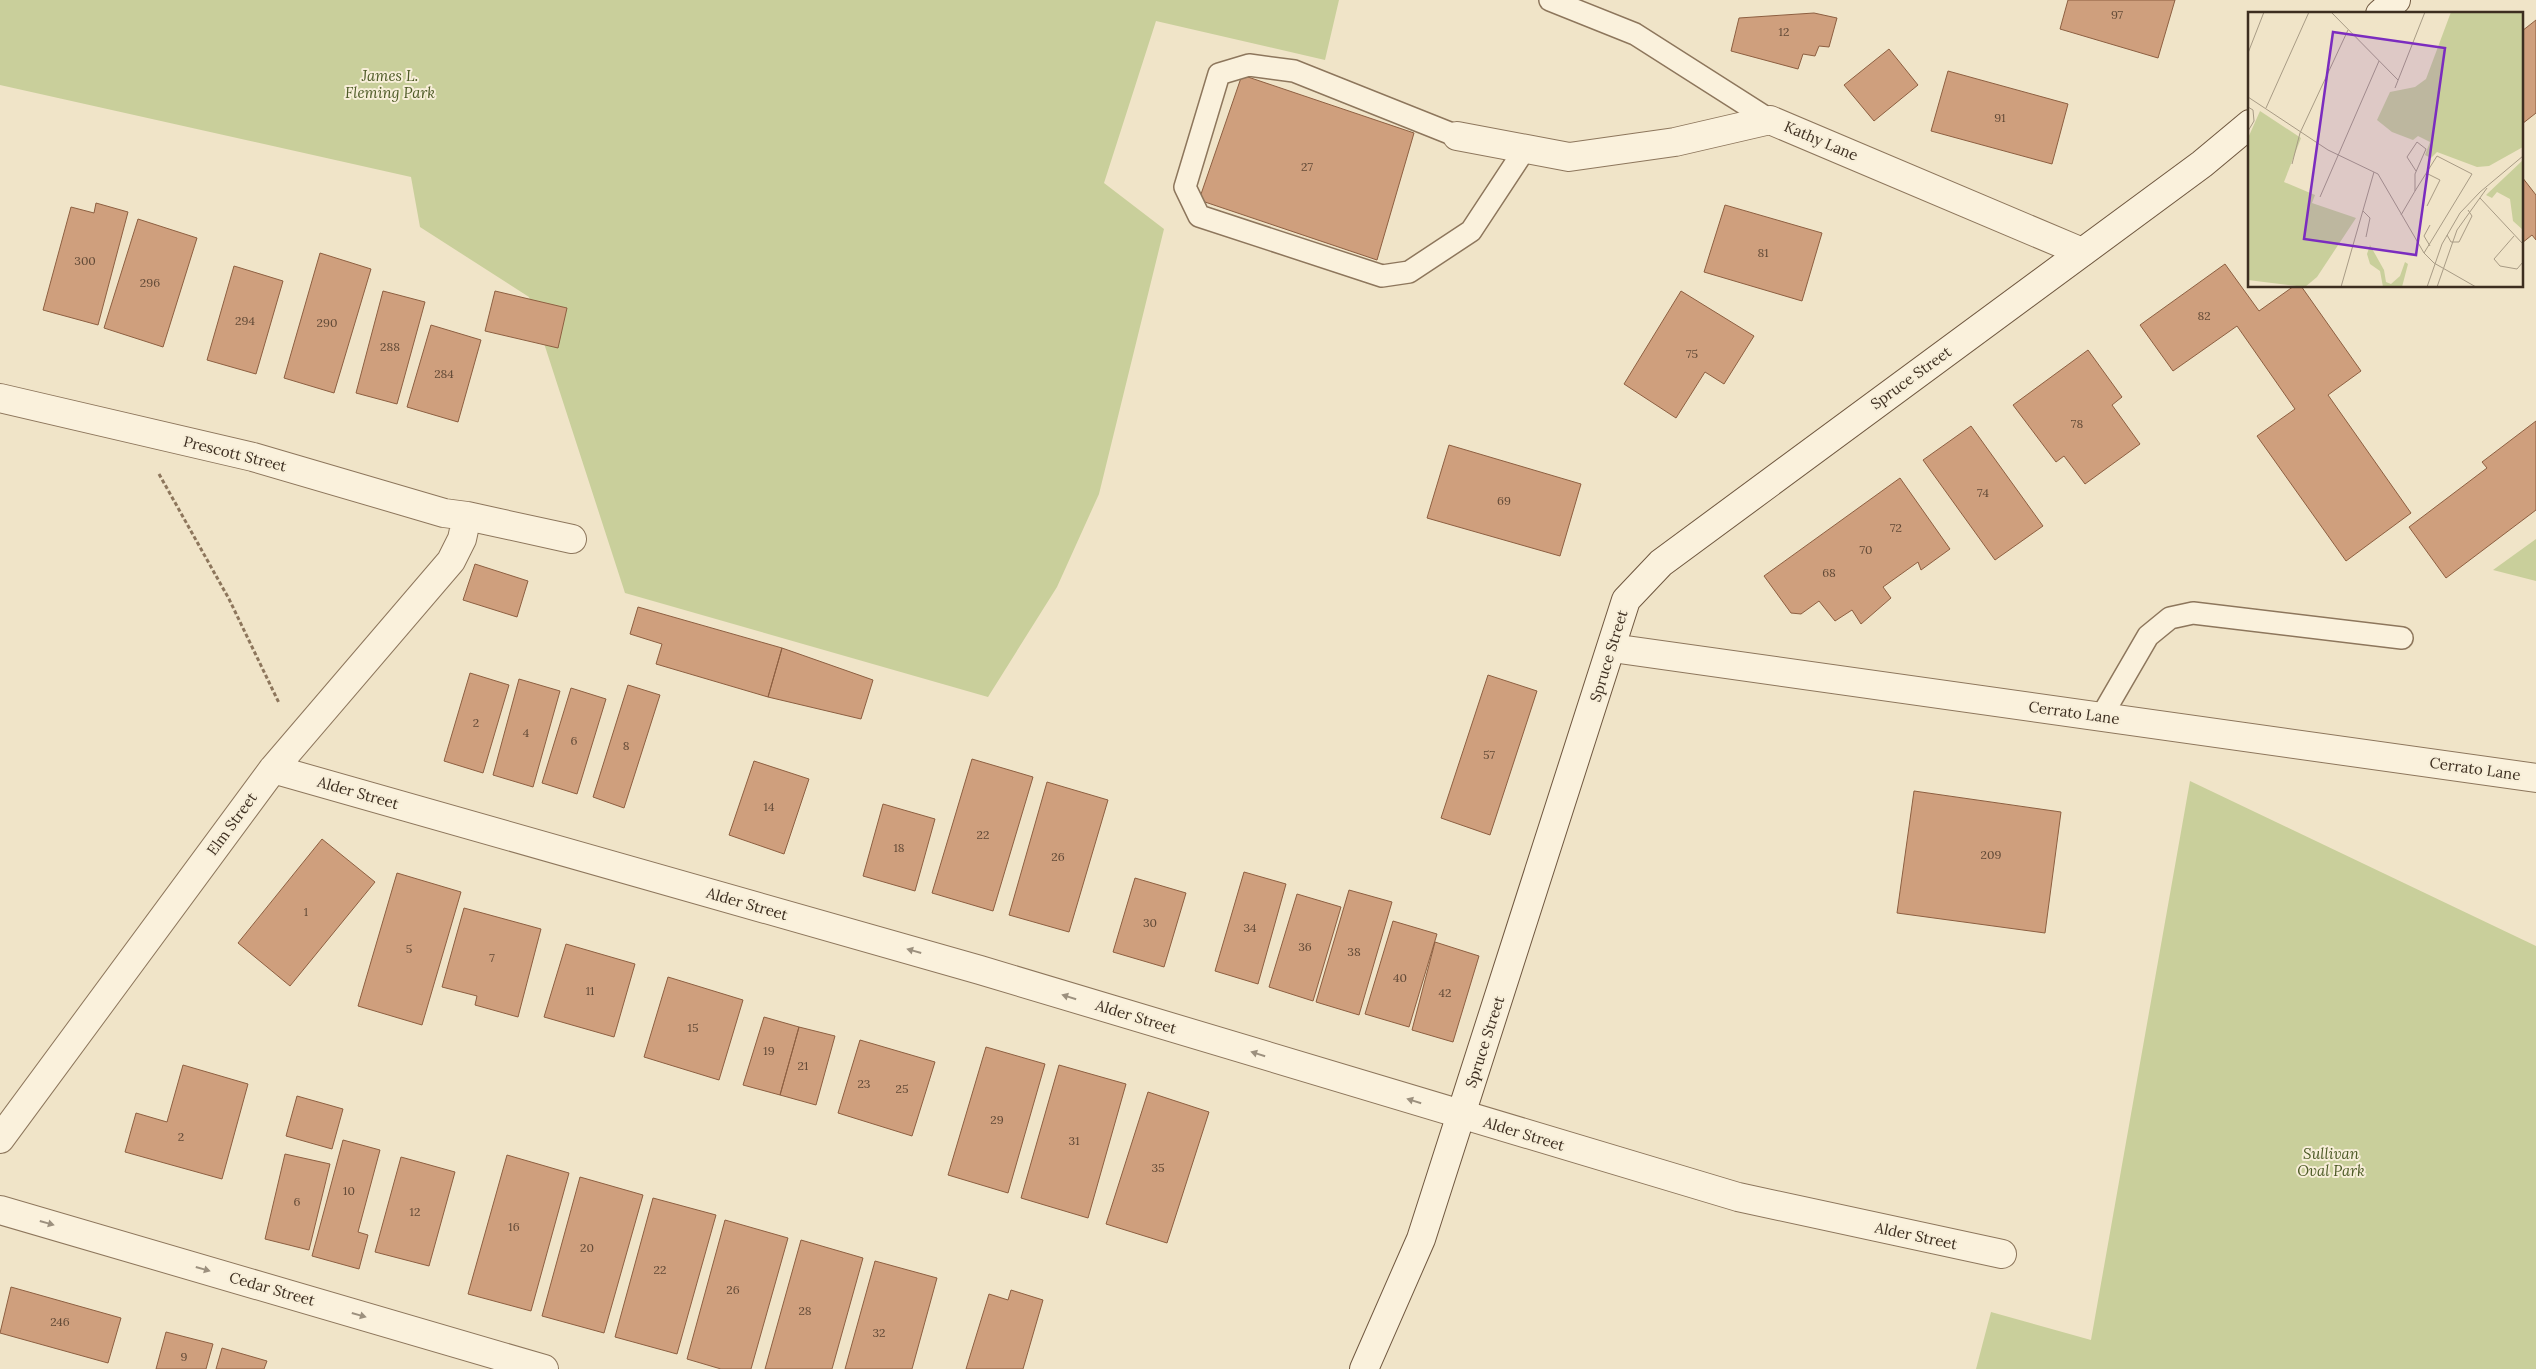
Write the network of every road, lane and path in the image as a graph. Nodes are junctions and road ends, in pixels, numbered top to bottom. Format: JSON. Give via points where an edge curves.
{"nodes":[{"id":1,"x":1550,"y":0,"type":"edge"},
{"id":2,"x":2396,"y":0,"type":"edge"},
{"id":3,"x":2382,"y":12,"type":"edge"},
{"id":4,"x":1770,"y":120,"type":"junction"},
{"id":5,"x":2248,"y":126,"type":"edge"},
{"id":6,"x":1457,"y":136,"type":"joint"},
{"id":7,"x":1525,"y":149,"type":"junction"},
{"id":8,"x":2082,"y":252,"type":"junction"},
{"id":9,"x":0,"y":398,"type":"edge"},
{"id":10,"x":134,"y":430,"type":"junction"},
{"id":11,"x":467,"y":516,"type":"junction"},
{"id":12,"x":572,"y":539,"type":"dead end"},
{"id":13,"x":2402,"y":638,"type":"dead end"},
{"id":14,"x":1612,"y":648,"type":"junction"},
{"id":15,"x":2101,"y":717,"type":"junction"},
{"id":16,"x":297,"y":740,"type":"junction"},
{"id":17,"x":273,"y":769,"type":"junction"},
{"id":18,"x":2536,"y":778,"type":"edge"},
{"id":19,"x":1461,"y":1115,"type":"junction"},
{"id":20,"x":0,"y":1139,"type":"edge"},
{"id":21,"x":0,"y":1210,"type":"edge"},
{"id":22,"x":2002,"y":1254,"type":"dead end"},
{"id":23,"x":544,"y":1369,"type":"edge"},
{"id":24,"x":1364,"y":1369,"type":"edge"}],
"edges":[{"from":1,"to":4,"type":"lane","via":[[1635,34]]},
{"from":2,"to":3,"type":"street"},
{"from":4,"to":7,"type":"street","name":"Kathy Lane","via":[[1676,142],[1569,157]]},
{"from":4,"to":8,"type":"street","name":"Kathy Lane"},
{"from":5,"to":8,"type":"street","name":"Spruce Street","via":[[2202,164]]},
{"from":6,"to":7,"type":"street","name":"Kathy Lane"},
{"from":6,"to":7,"type":"lane","via":[[1294,70],[1249,66],[1220,74],[1185,187],[1199,216],[1382,276],[1409,272],[1471,231]]},
{"from":8,"to":14,"type":"street","name":"Spruce Street","via":[[1661,563],[1626,600]]},
{"from":9,"to":10,"type":"street","name":"Prescott Street"},
{"from":10,"to":11,"type":"street","name":"Prescott Street","via":[[253,457],[444,513]]},
{"from":10,"to":16,"type":"path","via":[[229,599]]},
{"from":11,"to":12,"type":"street","name":"Prescott Street"},
{"from":11,"to":16,"type":"street","name":"Elm Street","via":[[462,539],[450,561]]},
{"from":13,"to":15,"type":"lane","via":[[2192,613],[2170,618],[2148,636]]},
{"from":14,"to":15,"type":"street","name":"Cerrato Lane"},
{"from":14,"to":19,"type":"street","name":"Spruce Street"},
{"from":15,"to":18,"type":"street","name":"Cerrato Lane"},
{"from":16,"to":17,"type":"street","name":"Elm Street"},
{"from":19,"to":17,"type":"street","name":"Alder Street","one_way":true,"via":[[980,970]]},
{"from":17,"to":20,"type":"street","name":"Elm Street"},
{"from":19,"to":22,"type":"street","name":"Alder Street","via":[[1738,1197]]},
{"from":19,"to":24,"type":"street","name":"Spruce Street","via":[[1420,1239]]},
{"from":21,"to":23,"type":"street","name":"Cedar Street","one_way":true}]}
